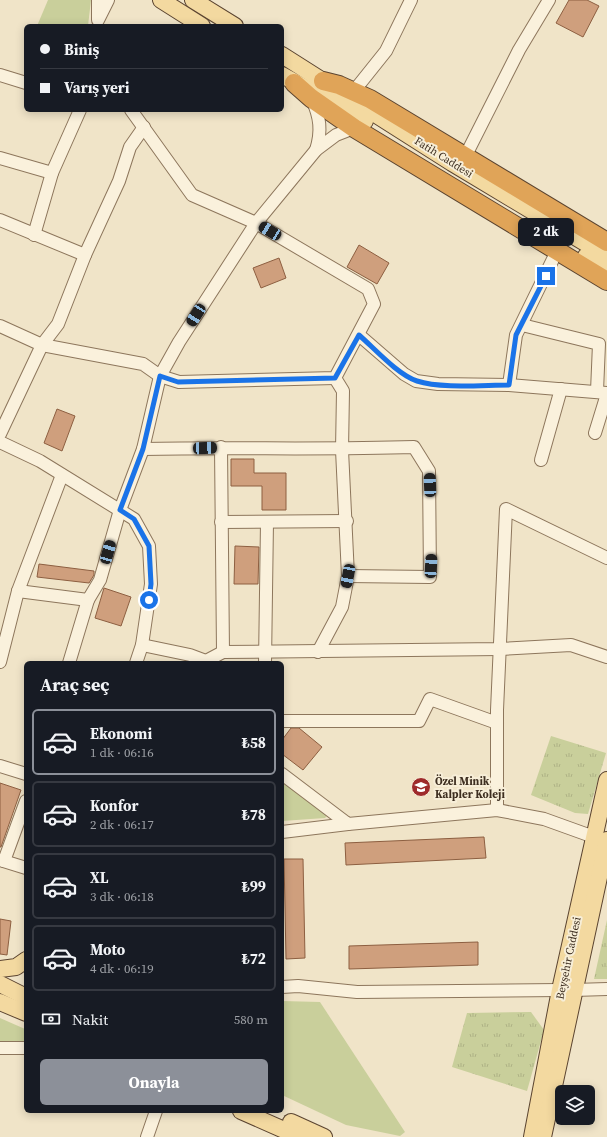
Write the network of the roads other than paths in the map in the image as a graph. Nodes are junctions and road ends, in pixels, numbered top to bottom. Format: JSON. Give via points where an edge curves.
{"nodes":[{"id":1,"x":98,"y":0,"type":"edge"},
{"id":2,"x":108,"y":0,"type":"edge"},
{"id":3,"x":161,"y":0,"type":"edge"},
{"id":4,"x":193,"y":0,"type":"edge"},
{"id":5,"x":411,"y":0,"type":"edge"},
{"id":6,"x":549,"y":0,"type":"edge"},
{"id":7,"x":98,"y":23,"type":"edge"},
{"id":8,"x":199,"y":24,"type":"edge"},
{"id":9,"x":232,"y":24,"type":"edge"},
{"id":10,"x":284,"y":57,"type":"edge"},
{"id":11,"x":0,"y":75,"type":"edge"},
{"id":12,"x":288,"y":79,"type":"edge"},
{"id":13,"x":323,"y":81,"type":"junction"},
{"id":14,"x":24,"y":82,"type":"edge"},
{"id":15,"x":354,"y":91,"type":"junction"},
{"id":16,"x":312,"y":98,"type":"junction"},
{"id":17,"x":79,"y":112,"type":"edge"},
{"id":18,"x":132,"y":112,"type":"edge"},
{"id":19,"x":144,"y":127,"type":"junction"},
{"id":20,"x":354,"y":128,"type":"junction"},
{"id":21,"x":469,"y":149,"type":"dead end"},
{"id":22,"x":316,"y":150,"type":"junction"},
{"id":23,"x":0,"y":158,"type":"edge"},
{"id":24,"x":52,"y":173,"type":"junction"},
{"id":25,"x":0,"y":220,"type":"edge"},
{"id":26,"x":256,"y":223,"type":"junction"},
{"id":27,"x":34,"y":235,"type":"junction"},
{"id":28,"x":606,"y":245,"type":"edge"},
{"id":29,"x":558,"y":251,"type":"junction"},
{"id":30,"x":85,"y":255,"type":"junction"},
{"id":31,"x":607,"y":269,"type":"edge"},
{"id":32,"x":607,"y":281,"type":"edge"},
{"id":33,"x":522,"y":325,"type":"junction"},
{"id":34,"x":0,"y":326,"type":"edge"},
{"id":35,"x":359,"y":335,"type":"junction"},
{"id":36,"x":42,"y":345,"type":"junction"},
{"id":37,"x":160,"y":376,"type":"junction"},
{"id":38,"x":335,"y":378,"type":"junction"},
{"id":39,"x":509,"y":385,"type":"junction"},
{"id":40,"x":561,"y":389,"type":"junction"},
{"id":41,"x":604,"y":393,"type":"edge"},
{"id":42,"x":595,"y":433,"type":"dead end"},
{"id":43,"x":0,"y":434,"type":"edge"},
{"id":44,"x":0,"y":442,"type":"edge"},
{"id":45,"x":221,"y":447,"type":"junction"},
{"id":46,"x":143,"y":449,"type":"junction"},
{"id":47,"x":342,"y":450,"type":"junction"},
{"id":48,"x":541,"y":460,"type":"dead end"},
{"id":49,"x":62,"y":475,"type":"junction"},
{"id":50,"x":120,"y":510,"type":"junction"},
{"id":51,"x":347,"y":521,"type":"junction"},
{"id":52,"x":221,"y":522,"type":"junction"},
{"id":53,"x":267,"y":522,"type":"junction"},
{"id":54,"x":607,"y":558,"type":"edge"},
{"id":55,"x":348,"y":576,"type":"junction"},
{"id":56,"x":18,"y":591,"type":"junction"},
{"id":57,"x":88,"y":600,"type":"junction"},
{"id":58,"x":3,"y":636,"type":"edge"},
{"id":59,"x":142,"y":645,"type":"junction"},
{"id":60,"x":500,"y":649,"type":"junction"},
{"id":61,"x":223,"y":652,"type":"junction"},
{"id":62,"x":318,"y":652,"type":"junction"},
{"id":63,"x":607,"y":657,"type":"edge"},
{"id":64,"x":265,"y":658,"type":"edge"},
{"id":65,"x":70,"y":661,"type":"edge"},
{"id":66,"x":137,"y":661,"type":"edge"},
{"id":67,"x":0,"y":662,"type":"edge"},
{"id":68,"x":284,"y":721,"type":"edge"},
{"id":69,"x":497,"y":723,"type":"junction"},
{"id":70,"x":0,"y":766,"type":"edge"},
{"id":71,"x":24,"y":773,"type":"edge"},
{"id":72,"x":284,"y":776,"type":"edge"},
{"id":73,"x":607,"y":780,"type":"edge"},
{"id":74,"x":24,"y":806,"type":"edge"},
{"id":75,"x":497,"y":810,"type":"junction"},
{"id":76,"x":348,"y":824,"type":"junction"},
{"id":77,"x":284,"y":832,"type":"edge"},
{"id":78,"x":601,"y":838,"type":"edge"},
{"id":79,"x":2,"y":861,"type":"edge"},
{"id":80,"x":24,"y":867,"type":"edge"},
{"id":81,"x":24,"y":962,"type":"edge"},
{"id":82,"x":0,"y":969,"type":"edge"},
{"id":83,"x":0,"y":984,"type":"edge"},
{"id":84,"x":284,"y":987,"type":"edge"},
{"id":85,"x":607,"y":989,"type":"edge"},
{"id":86,"x":567,"y":990,"type":"junction"},
{"id":87,"x":24,"y":996,"type":"edge"},
{"id":88,"x":0,"y":1002,"type":"edge"},
{"id":89,"x":24,"y":1012,"type":"edge"},
{"id":90,"x":0,"y":1048,"type":"edge"},
{"id":91,"x":24,"y":1048,"type":"edge"},
{"id":92,"x":155,"y":1113,"type":"edge"},
{"id":93,"x":246,"y":1113,"type":"edge"},
{"id":94,"x":270,"y":1113,"type":"edge"},
{"id":95,"x":537,"y":1115,"type":"junction"},
{"id":96,"x":148,"y":1137,"type":"edge"},
{"id":97,"x":300,"y":1137,"type":"edge"},
{"id":98,"x":324,"y":1137,"type":"edge"},
{"id":99,"x":522,"y":1137,"type":"edge"},
{"id":100,"x":532,"y":1137,"type":"edge"},
{"id":101,"x":544,"y":1137,"type":"edge"}],
"edges":[{"from":1,"to":7,"type":"street"},
{"from":2,"to":7,"type":"street"},
{"from":3,"to":8,"type":"main road"},
{"from":4,"to":9,"type":"main road"},
{"from":5,"to":15,"type":"street","via":[[386,51]]},
{"from":6,"to":21,"type":"street","via":[[519,50]]},
{"from":10,"to":13,"type":"main road","name":"Fatih Caddesi"},
{"from":11,"to":14,"type":"street"},
{"from":12,"to":16,"type":"highway"},
{"from":12,"to":31,"type":"main road","name":"Fatih Caddesi","via":[[348,110]]},
{"from":13,"to":15,"type":"highway"},
{"from":13,"to":28,"type":"main road","name":"Fatih Caddesi","via":[[452,163]]},
{"from":15,"to":28,"type":"highway"},
{"from":16,"to":20,"type":"highway"},
{"from":16,"to":22,"type":"street","via":[[321,127]]},
{"from":17,"to":24,"type":"street"},
{"from":18,"to":19,"type":"street"},
{"from":19,"to":26,"type":"street","via":[[192,195]]},
{"from":19,"to":30,"type":"street","via":[[130,147],[119,181]]},
{"from":20,"to":22,"type":"street","via":[[336,135]]},
{"from":20,"to":29,"type":"highway"},
{"from":22,"to":26,"type":"street"},
{"from":23,"to":24,"type":"street"},
{"from":24,"to":27,"type":"street"},
{"from":25,"to":27,"type":"street"},
{"from":26,"to":35,"type":"street","via":[[368,289],[374,304]]},
{"from":26,"to":37,"type":"street"},
{"from":27,"to":30,"type":"street"},
{"from":29,"to":32,"type":"highway"},
{"from":29,"to":33,"type":"street"},
{"from":30,"to":36,"type":"street","via":[[58,324]]},
{"from":33,"to":39,"type":"street","via":[[516,335]]},
{"from":33,"to":41,"type":"street","via":[[599,344]]},
{"from":34,"to":36,"type":"street"},
{"from":35,"to":38,"type":"street"},
{"from":35,"to":39,"type":"street","via":[[404,374],[416,381],[438,384]]},
{"from":36,"to":37,"type":"street","via":[[143,364]]},
{"from":36,"to":43,"type":"street"},
{"from":37,"to":38,"type":"street","via":[[178,382]]},
{"from":37,"to":46,"type":"street"},
{"from":38,"to":47,"type":"street","via":[[343,391]]},
{"from":39,"to":40,"type":"street"},
{"from":40,"to":41,"type":"street"},
{"from":40,"to":48,"type":"street"},
{"from":41,"to":42,"type":"street"},
{"from":44,"to":49,"type":"street","via":[[40,461]]},
{"from":45,"to":46,"type":"street"},
{"from":45,"to":47,"type":"street"},
{"from":45,"to":52,"type":"street"},
{"from":46,"to":50,"type":"street"},
{"from":47,"to":51,"type":"street"},
{"from":47,"to":55,"type":"street","via":[[414,447],[429,471],[430,577]]},
{"from":49,"to":50,"type":"street"},
{"from":49,"to":56,"type":"street"},
{"from":50,"to":57,"type":"street","via":[[100,580]]},
{"from":50,"to":59,"type":"street","via":[[134,519],[149,546],[151,584]]},
{"from":51,"to":53,"type":"street"},
{"from":51,"to":55,"type":"street"},
{"from":52,"to":53,"type":"street"},
{"from":52,"to":61,"type":"street"},
{"from":53,"to":64,"type":"street"},
{"from":54,"to":60,"type":"street","via":[[506,510]]},
{"from":55,"to":62,"type":"street","via":[[342,607]]},
{"from":56,"to":57,"type":"street"},
{"from":56,"to":58,"type":"street"},
{"from":57,"to":65,"type":"street"},
{"from":58,"to":67,"type":"street"},
{"from":59,"to":61,"type":"street","via":[[206,661]]},
{"from":59,"to":66,"type":"street"},
{"from":60,"to":62,"type":"street"},
{"from":60,"to":63,"type":"street","via":[[571,646]]},
{"from":60,"to":69,"type":"street"},
{"from":61,"to":64,"type":"street"},
{"from":62,"to":64,"type":"street"},
{"from":68,"to":69,"type":"street","via":[[419,721],[430,699]]},
{"from":69,"to":75,"type":"street"},
{"from":70,"to":71,"type":"street"},
{"from":72,"to":76,"type":"street"},
{"from":73,"to":78,"type":"main road","name":"Beyşehir Caddesi"},
{"from":74,"to":79,"type":"street"},
{"from":75,"to":76,"type":"street"},
{"from":75,"to":78,"type":"street","via":[[544,819]]},
{"from":76,"to":77,"type":"street"},
{"from":78,"to":86,"type":"main road","name":"Beyşehir Caddesi"},
{"from":79,"to":80,"type":"street"},
{"from":81,"to":82,"type":"main road","via":[[16,968]]},
{"from":83,"to":87,"type":"main road"},
{"from":84,"to":86,"type":"street","via":[[357,992]]},
{"from":85,"to":86,"type":"street"},
{"from":86,"to":95,"type":"main road","name":"Beyşehir Caddesi"},
{"from":86,"to":101,"type":"main road","name":"Beyşehir Caddesi"},
{"from":88,"to":89,"type":"main road"},
{"from":90,"to":91,"type":"street"},
{"from":92,"to":96,"type":"street"},
{"from":93,"to":97,"type":"main road"},
{"from":94,"to":98,"type":"main road"},
{"from":95,"to":99,"type":"main road"},
{"from":95,"to":100,"type":"main road","name":"Beyşehir Caddesi"}]}
